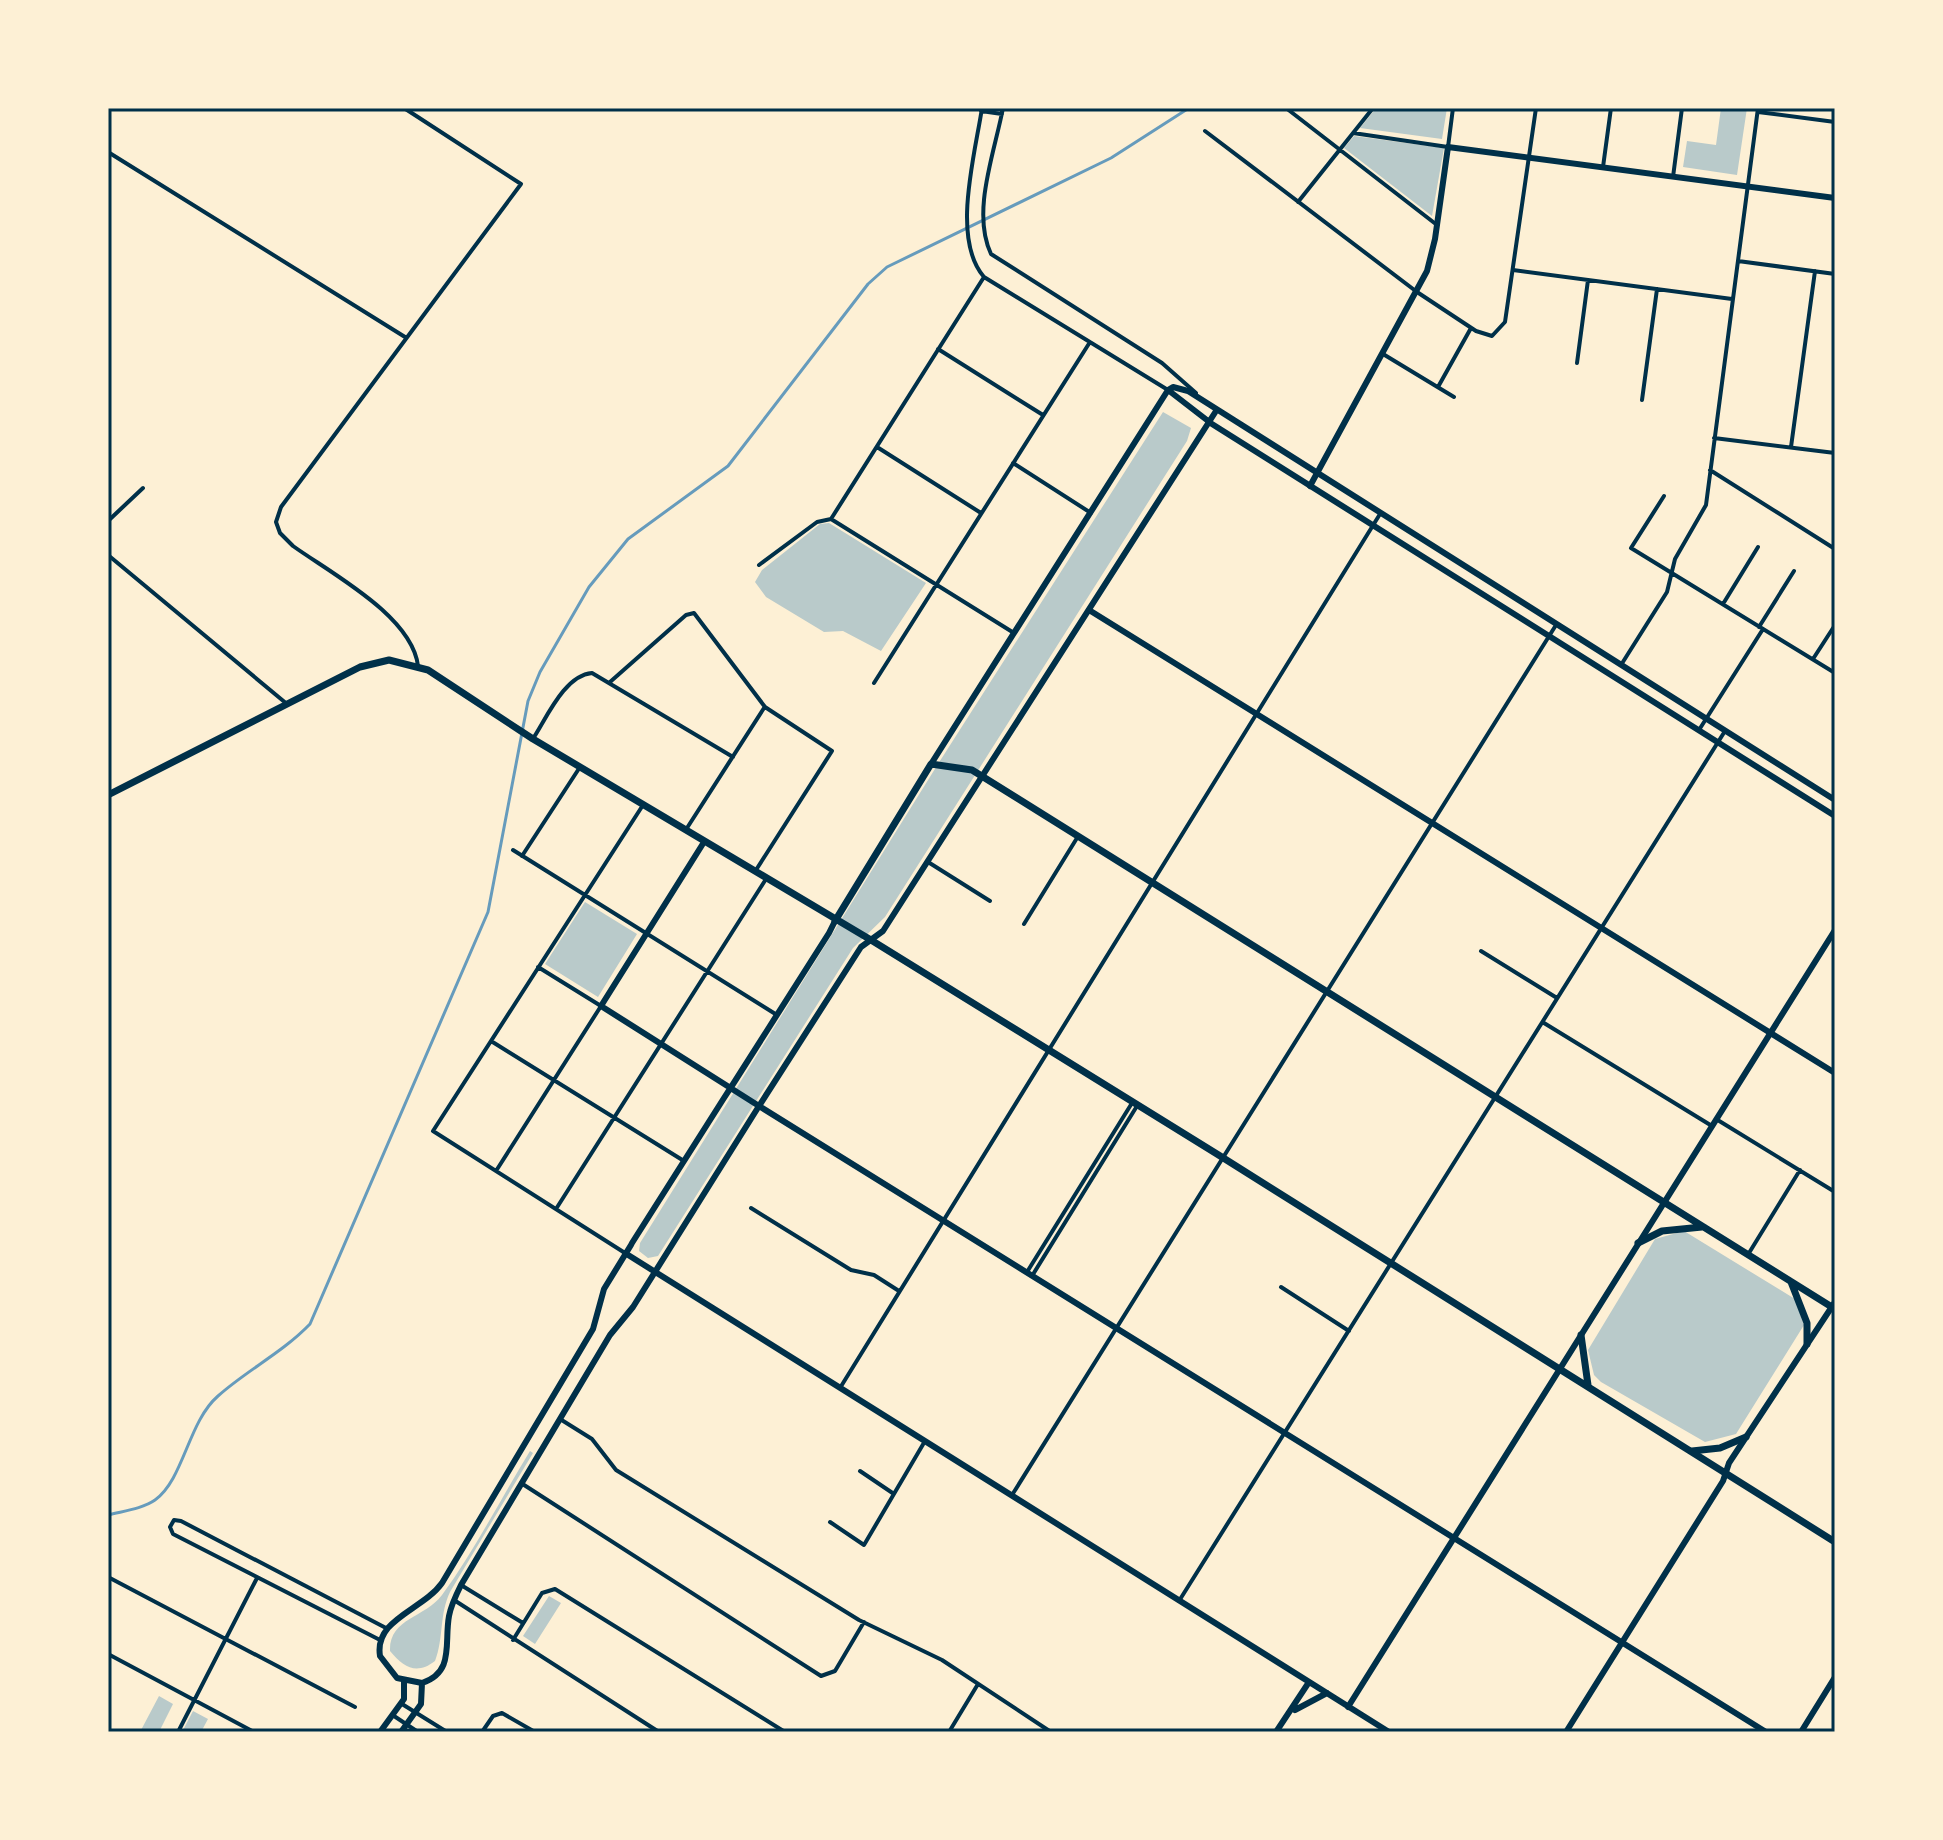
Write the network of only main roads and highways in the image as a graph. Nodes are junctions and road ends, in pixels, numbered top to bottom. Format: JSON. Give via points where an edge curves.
{"nodes":[{"id":1,"x":108,"y":795,"type":"edge"},
{"id":2,"x":835,"y":921,"type":"junction"},
{"id":3,"x":1704,"y":1227,"type":"junction"},
{"id":4,"x":1638,"y":1243,"type":"road end"},
{"id":5,"x":1790,"y":1281,"type":"junction"},
{"id":6,"x":1834,"y":1306,"type":"edge"},
{"id":7,"x":1581,"y":1335,"type":"road end"},
{"id":8,"x":1807,"y":1344,"type":"road end"},
{"id":9,"x":1588,"y":1385,"type":"junction"},
{"id":10,"x":1746,"y":1437,"type":"road end"},
{"id":11,"x":1690,"y":1451,"type":"junction"},
{"id":12,"x":1835,"y":1542,"type":"edge"}],
"edges":[{"from":1,"to":2,"type":"main road","via":[[369,663],[399,660],[418,666]]},
{"from":2,"to":3,"type":"main road","via":[[931,764],[966,769]]},
{"from":2,"to":9,"type":"main road"},
{"from":3,"to":4,"type":"main road","via":[[1662,1231]]},
{"from":3,"to":5,"type":"main road"},
{"from":5,"to":6,"type":"main road"},
{"from":5,"to":8,"type":"main road","via":[[1807,1323]]},
{"from":7,"to":9,"type":"main road"},
{"from":9,"to":11,"type":"main road"},
{"from":10,"to":11,"type":"main road","via":[[1720,1448]]},
{"from":11,"to":12,"type":"main road"}]}
